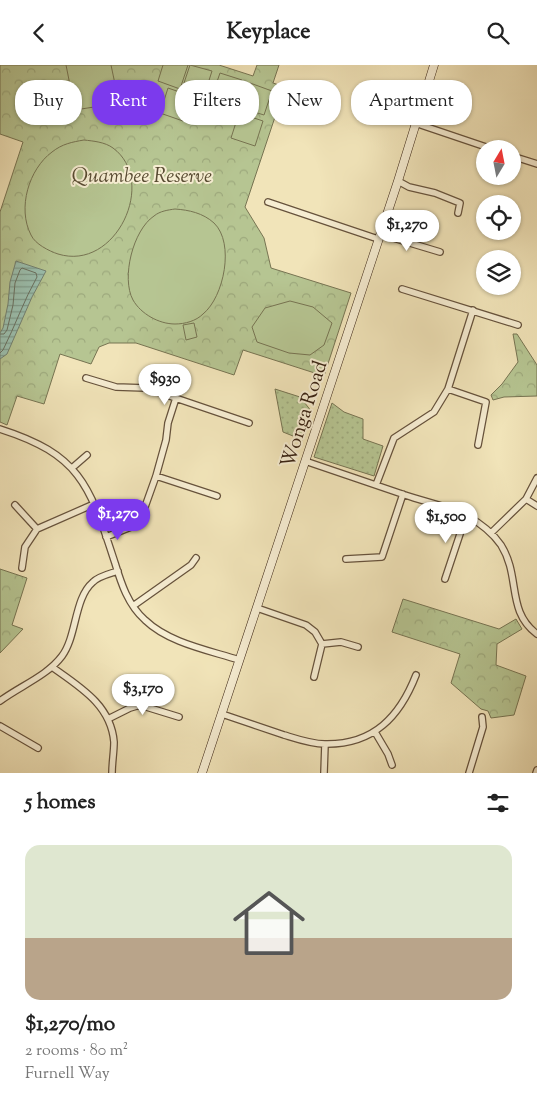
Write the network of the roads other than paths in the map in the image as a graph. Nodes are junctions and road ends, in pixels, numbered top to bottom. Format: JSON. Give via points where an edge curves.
{"nodes":[{"id":1,"x":434,"y":65,"type":"edge"},
{"id":2,"x":429,"y":80,"type":"edge"},
{"id":3,"x":414,"y":125,"type":"edge"},
{"id":4,"x":421,"y":125,"type":"edge"},
{"id":5,"x":476,"y":144,"type":"edge"},
{"id":6,"x":521,"y":159,"type":"edge"},
{"id":7,"x":537,"y":164,"type":"edge"},
{"id":8,"x":398,"y":181,"type":"junction"},
{"id":9,"x":268,"y":202,"type":"dead end"},
{"id":10,"x":458,"y":213,"type":"dead end"},
{"id":11,"x":379,"y":236,"type":"junction"},
{"id":12,"x":440,"y":252,"type":"dead end"},
{"id":13,"x":402,"y":289,"type":"dead end"},
{"id":14,"x":473,"y":310,"type":"junction"},
{"id":15,"x":518,"y":325,"type":"dead end"},
{"id":16,"x":86,"y":378,"type":"dead end"},
{"id":17,"x":448,"y":389,"type":"junction"},
{"id":18,"x":176,"y":398,"type":"junction"},
{"id":19,"x":249,"y":423,"type":"dead end"},
{"id":20,"x":0,"y":429,"type":"edge"},
{"id":21,"x":478,"y":445,"type":"dead end"},
{"id":22,"x":87,"y":455,"type":"dead end"},
{"id":23,"x":304,"y":461,"type":"junction"},
{"id":24,"x":72,"y":469,"type":"junction"},
{"id":25,"x":156,"y":476,"type":"junction"},
{"id":26,"x":537,"y":478,"type":"edge"},
{"id":27,"x":376,"y":485,"type":"junction"},
{"id":28,"x":403,"y":494,"type":"junction"},
{"id":29,"x":217,"y":496,"type":"dead end"},
{"id":30,"x":526,"y":499,"type":"junction"},
{"id":31,"x":94,"y":504,"type":"junction"},
{"id":32,"x":15,"y":505,"type":"dead end"},
{"id":33,"x":537,"y":506,"type":"edge"},
{"id":34,"x":466,"y":516,"type":"junction"},
{"id":35,"x":37,"y":529,"type":"junction"},
{"id":36,"x":491,"y":533,"type":"junction"},
{"id":37,"x":106,"y":537,"type":"junction"},
{"id":38,"x":196,"y":558,"type":"dead end"},
{"id":39,"x":346,"y":559,"type":"dead end"},
{"id":40,"x":22,"y":567,"type":"dead end"},
{"id":41,"x":118,"y":571,"type":"junction"},
{"id":42,"x":445,"y":579,"type":"dead end"},
{"id":43,"x":133,"y":606,"type":"junction"},
{"id":44,"x":257,"y":609,"type":"junction"},
{"id":45,"x":537,"y":634,"type":"edge"},
{"id":46,"x":322,"y":644,"type":"junction"},
{"id":47,"x":358,"y":647,"type":"dead end"},
{"id":48,"x":239,"y":660,"type":"junction"},
{"id":49,"x":52,"y":667,"type":"junction"},
{"id":50,"x":416,"y":675,"type":"dead end"},
{"id":51,"x":314,"y":677,"type":"dead end"},
{"id":52,"x":0,"y":701,"type":"edge"},
{"id":53,"x":222,"y":714,"type":"junction"},
{"id":54,"x":178,"y":717,"type":"dead end"},
{"id":55,"x":482,"y":717,"type":"dead end"},
{"id":56,"x":108,"y":719,"type":"junction"},
{"id":57,"x":0,"y":726,"type":"edge"},
{"id":58,"x":375,"y":732,"type":"junction"},
{"id":59,"x":325,"y":745,"type":"junction"},
{"id":60,"x":38,"y":748,"type":"dead end"},
{"id":61,"x":392,"y":765,"type":"dead end"},
{"id":62,"x":112,"y":773,"type":"edge"},
{"id":63,"x":202,"y":773,"type":"edge"},
{"id":64,"x":324,"y":773,"type":"edge"},
{"id":65,"x":469,"y":773,"type":"edge"}],
"edges":[{"from":1,"to":2,"type":"main road","name":"Wonga Road"},
{"from":3,"to":8,"type":"main road","name":"Wonga Road"},
{"from":4,"to":5,"type":"street"},
{"from":6,"to":7,"type":"street"},
{"from":8,"to":10,"type":"street","via":[[460,203]]},
{"from":8,"to":11,"type":"main road","name":"Wonga Road"},
{"from":9,"to":11,"type":"street"},
{"from":11,"to":12,"type":"street"},
{"from":11,"to":23,"type":"main road","name":"Wonga Road"},
{"from":13,"to":14,"type":"street"},
{"from":14,"to":15,"type":"street"},
{"from":14,"to":17,"type":"street"},
{"from":16,"to":18,"type":"street"},
{"from":17,"to":21,"type":"street","via":[[486,402]]},
{"from":17,"to":27,"type":"street","via":[[434,412],[394,438]]},
{"from":18,"to":19,"type":"street"},
{"from":18,"to":25,"type":"street"},
{"from":20,"to":24,"type":"street","via":[[40,444]]},
{"from":22,"to":24,"type":"street"},
{"from":23,"to":27,"type":"street"},
{"from":23,"to":44,"type":"main road","name":"Wonga Road"},
{"from":24,"to":31,"type":"street","via":[[87,488]]},
{"from":25,"to":29,"type":"street"},
{"from":25,"to":37,"type":"street","via":[[141,518],[131,527]]},
{"from":26,"to":30,"type":"street"},
{"from":27,"to":28,"type":"street"},
{"from":28,"to":34,"type":"street"},
{"from":28,"to":39,"type":"street","via":[[382,557]]},
{"from":30,"to":33,"type":"street"},
{"from":30,"to":36,"type":"street"},
{"from":31,"to":35,"type":"street"},
{"from":31,"to":37,"type":"street"},
{"from":32,"to":35,"type":"street"},
{"from":34,"to":36,"type":"street"},
{"from":34,"to":42,"type":"street"},
{"from":35,"to":40,"type":"street","via":[[25,547]]},
{"from":36,"to":45,"type":"street","via":[[509,561],[519,612]]},
{"from":37,"to":41,"type":"street"},
{"from":38,"to":43,"type":"street","via":[[192,565]]},
{"from":41,"to":43,"type":"street"},
{"from":41,"to":49,"type":"street","via":[[98,578],[87,589],[68,644]]},
{"from":43,"to":48,"type":"street","via":[[144,619],[168,636]]},
{"from":44,"to":46,"type":"street","via":[[306,625]]},
{"from":44,"to":48,"type":"main road","name":"Wonga Road"},
{"from":46,"to":47,"type":"street","via":[[341,642]]},
{"from":46,"to":51,"type":"street"},
{"from":48,"to":53,"type":"main road","name":"Wonga Road"},
{"from":49,"to":52,"type":"street"},
{"from":49,"to":56,"type":"street","via":[[90,695]]},
{"from":50,"to":58,"type":"street","via":[[401,707]]},
{"from":53,"to":59,"type":"street"},
{"from":53,"to":63,"type":"main road","name":"Wonga Road"},
{"from":54,"to":56,"type":"street","via":[[140,705]]},
{"from":55,"to":65,"type":"street","via":[[483,727]]},
{"from":56,"to":62,"type":"street","via":[[114,742]]},
{"from":57,"to":60,"type":"street"},
{"from":58,"to":59,"type":"street","via":[[343,743]]},
{"from":58,"to":61,"type":"street"},
{"from":59,"to":64,"type":"street"}]}
